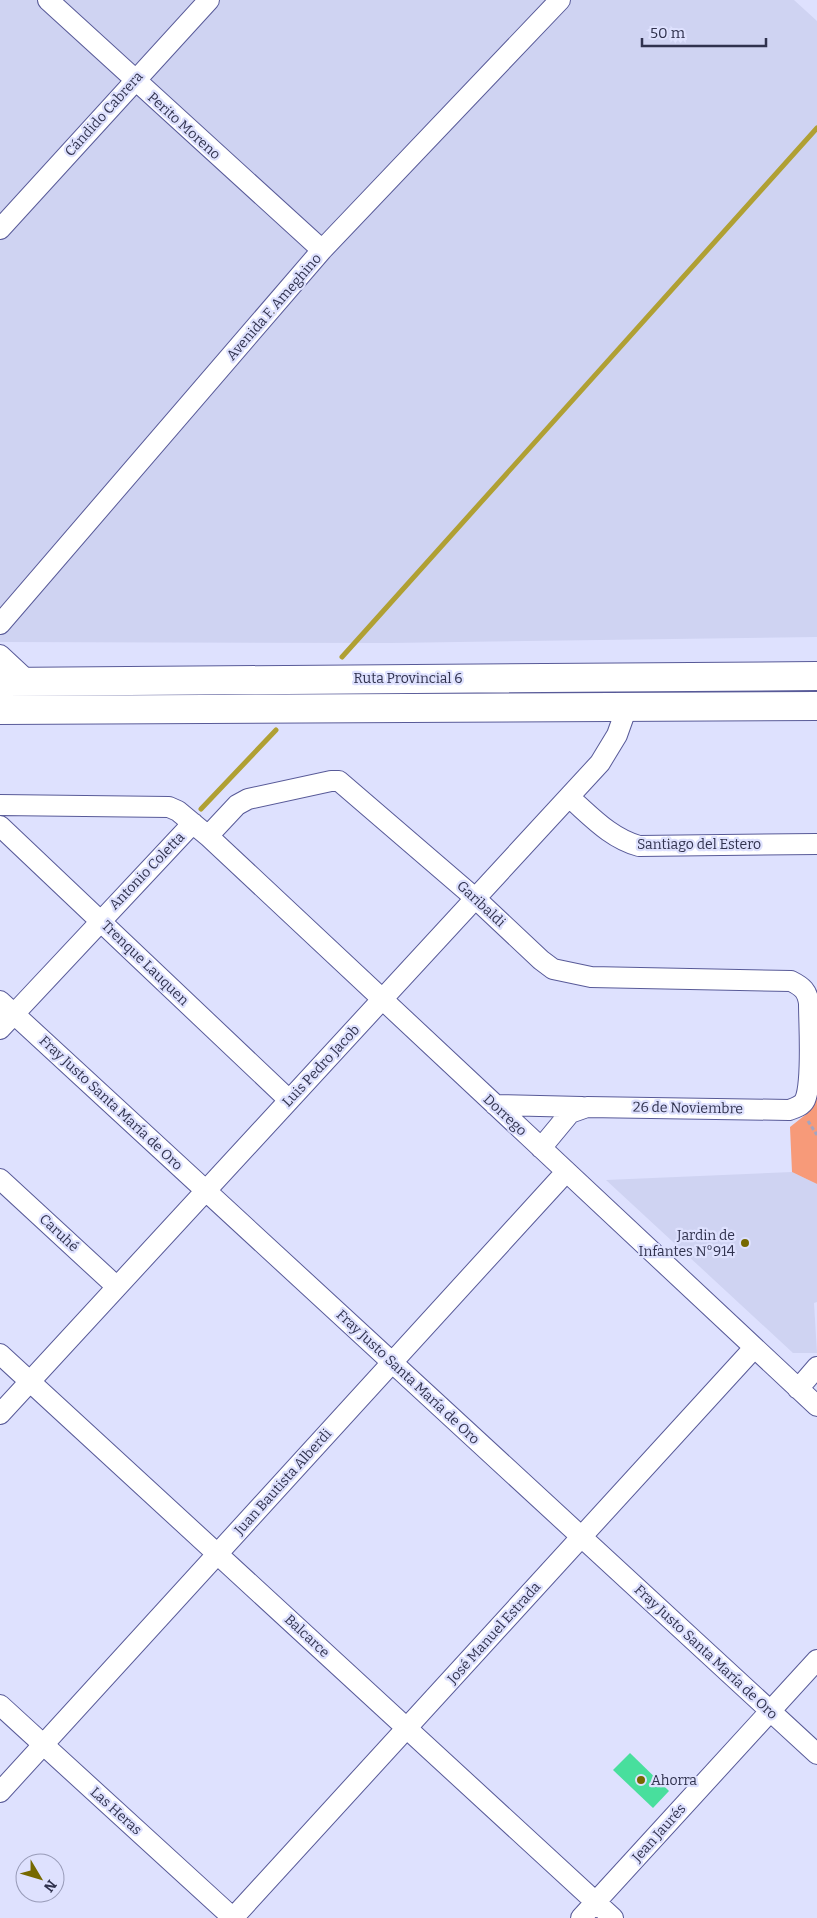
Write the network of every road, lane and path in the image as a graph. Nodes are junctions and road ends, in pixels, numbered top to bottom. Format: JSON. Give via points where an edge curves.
{"nodes":[{"id":1,"x":48,"y":0,"type":"edge"},
{"id":2,"x":209,"y":0,"type":"edge"},
{"id":3,"x":560,"y":0,"type":"edge"},
{"id":4,"x":134,"y":81,"type":"junction"},
{"id":5,"x":0,"y":228,"type":"edge"},
{"id":6,"x":322,"y":250,"type":"junction"},
{"id":7,"x":0,"y":624,"type":"edge"},
{"id":8,"x":0,"y":655,"type":"edge"},
{"id":9,"x":817,"y":676,"type":"edge"},
{"id":10,"x":0,"y":682,"type":"edge"},
{"id":11,"x":29,"y":682,"type":"junction"},
{"id":12,"x":817,"y":706,"type":"edge"},
{"id":13,"x":627,"y":707,"type":"junction"},
{"id":14,"x":0,"y":710,"type":"edge"},
{"id":15,"x":569,"y":797,"type":"junction"},
{"id":16,"x":0,"y":805,"type":"edge"},
{"id":17,"x":0,"y":826,"type":"edge"},
{"id":18,"x":200,"y":830,"type":"junction"},
{"id":19,"x":817,"y":844,"type":"edge"},
{"id":20,"x":475,"y":898,"type":"junction"},
{"id":21,"x":100,"y":921,"type":"junction"},
{"id":22,"x":381,"y":1000,"type":"junction"},
{"id":23,"x":7,"y":1007,"type":"edge"},
{"id":24,"x":0,"y":1029,"type":"edge"},
{"id":25,"x":289,"y":1100,"type":"junction"},
{"id":26,"x":495,"y":1105,"type":"junction"},
{"id":27,"x":587,"y":1107,"type":"junction"},
{"id":28,"x":789,"y":1110,"type":"joint"},
{"id":29,"x":817,"y":1129,"type":"edge"},
{"id":30,"x":817,"y":1134,"type":"edge"},
{"id":31,"x":541,"y":1148,"type":"junction"},
{"id":32,"x":566,"y":1172,"type":"junction"},
{"id":33,"x":0,"y":1179,"type":"edge"},
{"id":34,"x":206,"y":1190,"type":"junction"},
{"id":35,"x":117,"y":1287,"type":"junction"},
{"id":36,"x":754,"y":1348,"type":"junction"},
{"id":37,"x":0,"y":1354,"type":"edge"},
{"id":38,"x":392,"y":1362,"type":"junction"},
{"id":39,"x":817,"y":1366,"type":"edge"},
{"id":40,"x":30,"y":1381,"type":"junction"},
{"id":41,"x":798,"y":1389,"type":"junction"},
{"id":42,"x":817,"y":1406,"type":"edge"},
{"id":43,"x":0,"y":1414,"type":"edge"},
{"id":44,"x":582,"y":1537,"type":"junction"},
{"id":45,"x":217,"y":1554,"type":"junction"},
{"id":46,"x":817,"y":1660,"type":"edge"},
{"id":47,"x":0,"y":1705,"type":"edge"},
{"id":48,"x":770,"y":1710,"type":"junction"},
{"id":49,"x":407,"y":1728,"type":"junction"},
{"id":50,"x":44,"y":1745,"type":"junction"},
{"id":51,"x":817,"y":1754,"type":"edge"},
{"id":52,"x":0,"y":1792,"type":"edge"},
{"id":53,"x":596,"y":1902,"type":"junction"},
{"id":54,"x":233,"y":1918,"type":"edge"},
{"id":55,"x":581,"y":1918,"type":"edge"},
{"id":56,"x":613,"y":1918,"type":"edge"}],
"edges":[{"from":1,"to":4,"type":"street","name":"Perito Moreno"},
{"from":2,"to":4,"type":"street","name":"Cándido Cabrera"},
{"from":3,"to":6,"type":"street","name":"Avenida F. Ameghino"},
{"from":4,"to":5,"type":"street","name":"Cándido Cabrera"},
{"from":4,"to":6,"type":"street","name":"Perito Moreno"},
{"from":6,"to":7,"type":"street","name":"Avenida F. Ameghino"},
{"from":8,"to":11,"type":"street"},
{"from":9,"to":11,"type":"highway","name":"Ruta Provincial 6"},
{"from":10,"to":11,"type":"highway","name":"Ruta Provincial 6"},
{"from":12,"to":13,"type":"highway"},
{"from":13,"to":14,"type":"highway"},
{"from":13,"to":15,"type":"street","name":"Luis Pedro Jacob","via":[[617,735],[600,763]]},
{"from":15,"to":19,"type":"street","name":"Santiago del Estero","via":[[612,835],[639,846]]},
{"from":15,"to":20,"type":"street","name":"Luis Pedro Jacob"},
{"from":16,"to":18,"type":"street","via":[[170,807]]},
{"from":17,"to":21,"type":"street","name":"Trenque Lauquen"},
{"from":18,"to":20,"type":"street","name":"Garibaldi","via":[[248,799],[331,781],[340,782]]},
{"from":18,"to":21,"type":"street","name":"Antonio Coletta"},
{"from":18,"to":22,"type":"street","name":"Dorrego"},
{"from":20,"to":22,"type":"street","name":"Luis Pedro Jacob"},
{"from":20,"to":28,"type":"street","name":"Garibaldi","via":[[541,960],[570,973],[591,977],[791,981],[803,987],[809,1004],[808,1086],[804,1102]]},
{"from":21,"to":23,"type":"street","name":"Antonio Coletta"},
{"from":21,"to":25,"type":"street","name":"Trenque Lauquen"},
{"from":22,"to":25,"type":"street","name":"Luis Pedro Jacob"},
{"from":22,"to":26,"type":"street","name":"Dorrego"},
{"from":23,"to":24,"type":"street","name":"Antonio Coletta"},
{"from":23,"to":34,"type":"street","name":"Fray Justo Santa María de Oro"},
{"from":25,"to":34,"type":"street","name":"Luis Pedro Jacob"},
{"from":26,"to":27,"type":"street","name":"26 de Noviembre"},
{"from":26,"to":31,"type":"street","name":"Dorrego"},
{"from":27,"to":28,"type":"street","name":"26 de Noviembre"},
{"from":27,"to":31,"type":"street","name":"26 de Noviembre","via":[[570,1113]]},
{"from":29,"to":30,"type":"path"},
{"from":31,"to":32,"type":"street","name":"Dorrego"},
{"from":32,"to":36,"type":"street","name":"Dorrego"},
{"from":32,"to":38,"type":"street","name":"Juan Bautista Alberdi"},
{"from":33,"to":35,"type":"street","name":"Caruhé"},
{"from":34,"to":35,"type":"street","name":"Luis Pedro Jacob"},
{"from":34,"to":38,"type":"street","name":"Fray Justo Santa María de Oro"},
{"from":35,"to":40,"type":"street","name":"Luis Pedro Jacob"},
{"from":36,"to":41,"type":"street","name":"Dorrego"},
{"from":36,"to":44,"type":"street","name":"José Manuel Estrada"},
{"from":37,"to":40,"type":"street","name":"Balcarce"},
{"from":38,"to":44,"type":"street","name":"Fray Justo Santa María de Oro"},
{"from":38,"to":45,"type":"street","name":"Juan Bautista Alberdi"},
{"from":39,"to":41,"type":"street"},
{"from":40,"to":43,"type":"street","name":"Luis Pedro Jacob"},
{"from":40,"to":45,"type":"street","name":"Balcarce"},
{"from":41,"to":42,"type":"street","name":"Dorrego"},
{"from":44,"to":48,"type":"street","name":"Fray Justo Santa María de Oro"},
{"from":44,"to":49,"type":"street","name":"José Manuel Estrada"},
{"from":45,"to":49,"type":"street","name":"Balcarce"},
{"from":45,"to":50,"type":"street","name":"Juan Bautista Alberdi"},
{"from":46,"to":48,"type":"street","name":"Jean Jaurés"},
{"from":47,"to":50,"type":"street","name":"Las Heras"},
{"from":48,"to":51,"type":"street","name":"Fray Justo Santa María de Oro"},
{"from":48,"to":53,"type":"street","name":"Jean Jaurés"},
{"from":49,"to":53,"type":"street","name":"Balcarce"},
{"from":49,"to":54,"type":"street","name":"José Manuel Estrada"},
{"from":50,"to":52,"type":"street","name":"Juan Bautista Alberdi"},
{"from":50,"to":54,"type":"street","name":"Las Heras"},
{"from":53,"to":55,"type":"street","name":"Jean Jaurés"},
{"from":53,"to":56,"type":"street","name":"Balcarce"}]}
